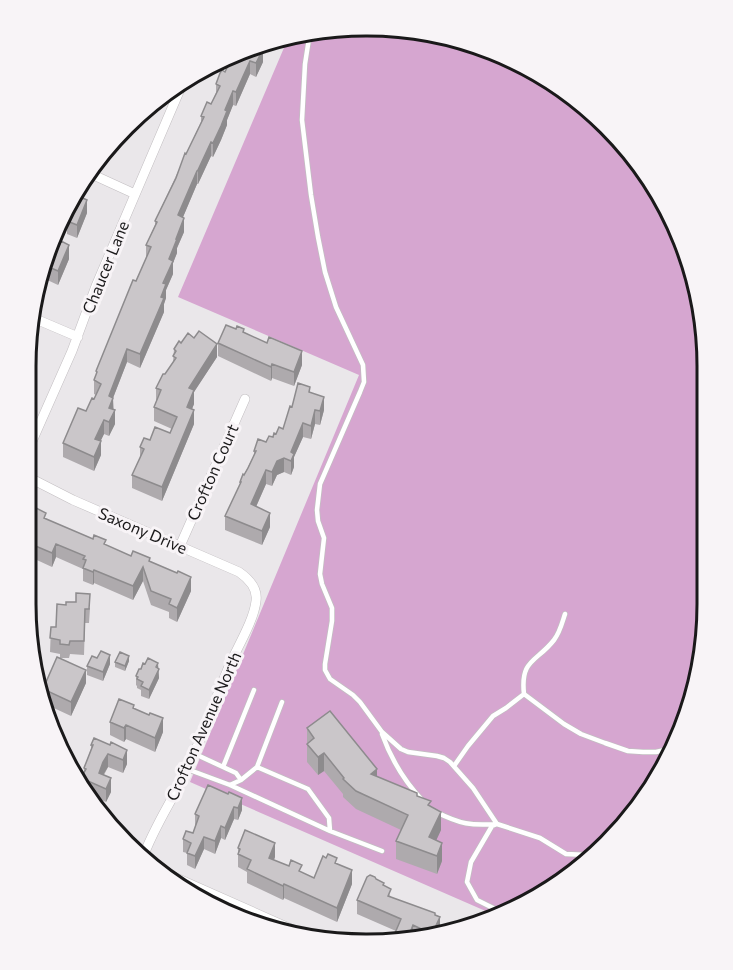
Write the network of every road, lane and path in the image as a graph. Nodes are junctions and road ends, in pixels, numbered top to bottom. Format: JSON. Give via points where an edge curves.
{"nodes":[{"id":1,"x":309,"y":41,"type":"edge"},
{"id":2,"x":177,"y":96,"type":"edge"},
{"id":3,"x":96,"y":176,"type":"edge"},
{"id":4,"x":135,"y":194,"type":"junction"},
{"id":5,"x":39,"y":321,"type":"edge"},
{"id":6,"x":78,"y":337,"type":"junction"},
{"id":7,"x":245,"y":399,"type":"dead end"},
{"id":8,"x":36,"y":432,"type":"edge"},
{"id":9,"x":36,"y":481,"type":"edge"},
{"id":10,"x":180,"y":546,"type":"junction"},
{"id":11,"x":254,"y":590,"type":"joint"},
{"id":12,"x":566,"y":614,"type":"dead end"},
{"id":13,"x":254,"y":690,"type":"dead end"},
{"id":14,"x":524,"y":694,"type":"junction"},
{"id":15,"x":282,"y":702,"type":"dead end"},
{"id":16,"x":382,"y":732,"type":"junction"},
{"id":17,"x":663,"y":751,"type":"edge"},
{"id":18,"x":194,"y":754,"type":"junction"},
{"id":19,"x":454,"y":766,"type":"junction"},
{"id":20,"x":223,"y":767,"type":"junction"},
{"id":21,"x":257,"y":767,"type":"junction"},
{"id":22,"x":187,"y":769,"type":"junction"},
{"id":23,"x":241,"y":780,"type":"junction"},
{"id":24,"x":230,"y":785,"type":"junction"},
{"id":25,"x":426,"y":803,"type":"edge"},
{"id":26,"x":434,"y":811,"type":"edge"},
{"id":27,"x":497,"y":824,"type":"junction"},
{"id":28,"x":330,"y":831,"type":"junction"},
{"id":29,"x":146,"y":849,"type":"edge"},
{"id":30,"x":382,"y":851,"type":"dead end"},
{"id":31,"x":581,"y":855,"type":"edge"},
{"id":32,"x":196,"y":887,"type":"edge"},
{"id":33,"x":494,"y":909,"type":"edge"},
{"id":34,"x":269,"y":919,"type":"edge"}],
"edges":[{"from":1,"to":16,"type":"lane","via":[[302,120],[316,226],[336,307],[363,364],[364,375],[354,409],[318,491],[318,521],[324,538],[320,574],[332,608],[325,670],[330,679],[360,702]]},
{"from":2,"to":4,"type":"street","name":"Chaucer Lane"},
{"from":3,"to":4,"type":"street"},
{"from":4,"to":6,"type":"street","name":"Chaucer Lane"},
{"from":5,"to":6,"type":"street"},
{"from":6,"to":8,"type":"street","name":"Chaucer Lane"},
{"from":7,"to":10,"type":"street","name":"Crofton Court"},
{"from":9,"to":10,"type":"street","name":"Saxony Drive"},
{"from":10,"to":11,"type":"street","name":"Saxony Drive","via":[[239,572],[248,578]]},
{"from":11,"to":18,"type":"street","name":"Crofton Avenue North","via":[[254,612]]},
{"from":12,"to":14,"type":"lane","via":[[554,641],[524,672]]},
{"from":13,"to":20,"type":"lane"},
{"from":14,"to":17,"type":"lane","via":[[581,734],[628,751]]},
{"from":14,"to":19,"type":"lane","via":[[493,716]]},
{"from":15,"to":21,"type":"lane"},
{"from":16,"to":19,"type":"lane","via":[[401,749],[444,758]]},
{"from":16,"to":25,"type":"lane","via":[[400,772]]},
{"from":18,"to":20,"type":"lane"},
{"from":18,"to":22,"type":"street","name":"Crofton Avenue North"},
{"from":19,"to":27,"type":"lane"},
{"from":20,"to":23,"type":"lane"},
{"from":21,"to":23,"type":"lane"},
{"from":21,"to":28,"type":"lane","via":[[308,789],[329,818]]},
{"from":22,"to":24,"type":"lane"},
{"from":22,"to":29,"type":"street","name":"Crofton Avenue North"},
{"from":23,"to":24,"type":"lane"},
{"from":24,"to":28,"type":"lane"},
{"from":26,"to":27,"type":"lane","via":[[467,824]]},
{"from":27,"to":31,"type":"lane","via":[[540,838],[566,854]]},
{"from":27,"to":33,"type":"lane","via":[[471,862],[467,882],[477,900]]},
{"from":28,"to":30,"type":"lane"},
{"from":32,"to":34,"type":"street"}]}
